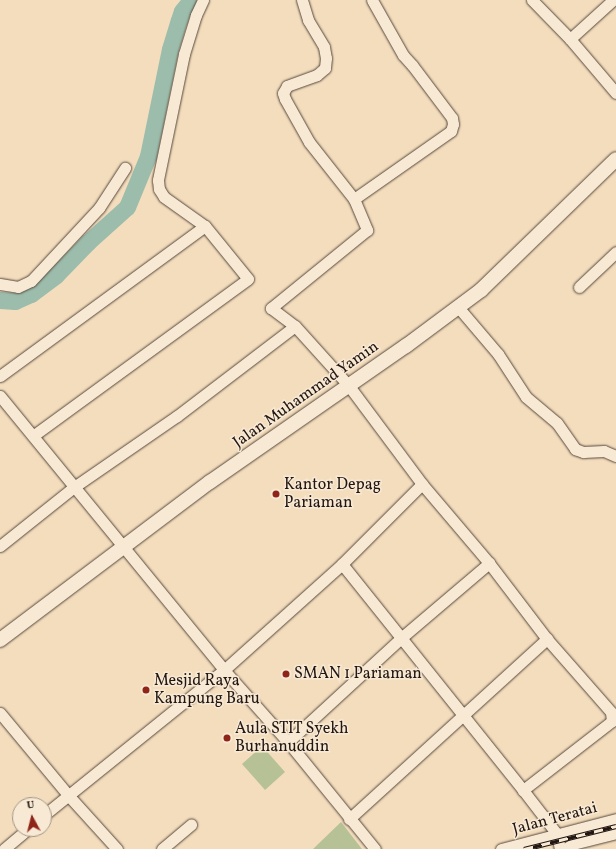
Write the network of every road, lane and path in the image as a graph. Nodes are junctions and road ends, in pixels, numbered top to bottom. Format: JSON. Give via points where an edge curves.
{"nodes":[{"id":1,"x":203,"y":0,"type":"edge"},
{"id":2,"x":302,"y":0,"type":"edge"},
{"id":3,"x":372,"y":0,"type":"edge"},
{"id":4,"x":532,"y":0,"type":"edge"},
{"id":5,"x":613,"y":0,"type":"edge"},
{"id":6,"x":570,"y":40,"type":"junction"},
{"id":7,"x":616,"y":92,"type":"edge"},
{"id":8,"x":616,"y":159,"type":"edge"},
{"id":9,"x":125,"y":168,"type":"dead end"},
{"id":10,"x":354,"y":199,"type":"junction"},
{"id":11,"x":205,"y":226,"type":"junction"},
{"id":12,"x":616,"y":252,"type":"edge"},
{"id":13,"x":0,"y":284,"type":"edge"},
{"id":14,"x":579,"y":287,"type":"dead end"},
{"id":15,"x":458,"y":307,"type":"junction"},
{"id":16,"x":295,"y":326,"type":"junction"},
{"id":17,"x":0,"y":376,"type":"edge"},
{"id":18,"x":349,"y":386,"type":"junction"},
{"id":19,"x":0,"y":396,"type":"edge"},
{"id":20,"x":33,"y":436,"type":"junction"},
{"id":21,"x":616,"y":456,"type":"edge"},
{"id":22,"x":422,"y":484,"type":"junction"},
{"id":23,"x":74,"y":487,"type":"junction"},
{"id":24,"x":0,"y":546,"type":"edge"},
{"id":25,"x":123,"y":547,"type":"junction"},
{"id":26,"x":489,"y":563,"type":"junction"},
{"id":27,"x":342,"y":564,"type":"junction"},
{"id":28,"x":402,"y":638,"type":"junction"},
{"id":29,"x":547,"y":639,"type":"junction"},
{"id":30,"x":0,"y":640,"type":"edge"},
{"id":31,"x":224,"y":670,"type":"junction"},
{"id":32,"x":0,"y":713,"type":"edge"},
{"id":33,"x":464,"y":715,"type":"junction"},
{"id":34,"x":288,"y":742,"type":"junction"},
{"id":35,"x":523,"y":790,"type":"junction"},
{"id":36,"x":68,"y":795,"type":"junction"},
{"id":37,"x":52,"y":808,"type":"edge"},
{"id":38,"x":349,"y":819,"type":"junction"},
{"id":39,"x":616,"y":819,"type":"edge"},
{"id":40,"x":191,"y":825,"type":"dead end"},
{"id":41,"x":616,"y":833,"type":"edge"},
{"id":42,"x":557,"y":834,"type":"junction"},
{"id":43,"x":18,"y":837,"type":"edge"},
{"id":44,"x":4,"y":849,"type":"edge"},
{"id":45,"x":117,"y":849,"type":"edge"},
{"id":46,"x":162,"y":849,"type":"edge"},
{"id":47,"x":375,"y":849,"type":"edge"},
{"id":48,"x":501,"y":849,"type":"edge"},
{"id":49,"x":560,"y":849,"type":"edge"},
{"id":50,"x":565,"y":849,"type":"edge"}],
"edges":[{"from":1,"to":11,"type":"street","via":[[186,47],[158,180],[159,189],[164,197]]},
{"from":2,"to":10,"type":"street","via":[[308,20],[324,47],[326,63],[317,75],[287,86],[283,93],[309,142]]},
{"from":3,"to":10,"type":"street","via":[[402,55],[412,64],[452,118],[453,124],[451,131]]},
{"from":4,"to":6,"type":"street"},
{"from":5,"to":6,"type":"street"},
{"from":6,"to":7,"type":"street"},
{"from":8,"to":15,"type":"street","name":"Jalan Muhammad Yamin","via":[[481,290]]},
{"from":9,"to":13,"type":"street","via":[[100,208],[31,281],[18,287]]},
{"from":10,"to":16,"type":"street","via":[[366,232],[271,308]]},
{"from":11,"to":17,"type":"street"},
{"from":11,"to":20,"type":"street","via":[[248,279]]},
{"from":12,"to":14,"type":"street"},
{"from":15,"to":18,"type":"street","name":"Jalan Muhammad Yamin"},
{"from":15,"to":21,"type":"street","via":[[498,354],[526,397],[556,423],[575,449],[583,452],[604,451]]},
{"from":16,"to":18,"type":"street"},
{"from":16,"to":23,"type":"street","via":[[177,416]]},
{"from":18,"to":22,"type":"street"},
{"from":18,"to":25,"type":"street","name":"Jalan Muhammad Yamin","via":[[210,482]]},
{"from":19,"to":20,"type":"street"},
{"from":20,"to":23,"type":"street"},
{"from":22,"to":26,"type":"street"},
{"from":22,"to":27,"type":"street"},
{"from":23,"to":24,"type":"street"},
{"from":23,"to":25,"type":"street"},
{"from":25,"to":30,"type":"street","name":"Jalan Muhammad Yamin"},
{"from":25,"to":31,"type":"street"},
{"from":26,"to":28,"type":"street"},
{"from":26,"to":29,"type":"street"},
{"from":27,"to":28,"type":"street"},
{"from":27,"to":31,"type":"street"},
{"from":28,"to":33,"type":"street"},
{"from":28,"to":34,"type":"street"},
{"from":29,"to":33,"type":"street"},
{"from":29,"to":35,"type":"street","via":[[611,712],[612,721]]},
{"from":31,"to":34,"type":"street"},
{"from":31,"to":36,"type":"street"},
{"from":32,"to":36,"type":"street"},
{"from":33,"to":35,"type":"street"},
{"from":33,"to":38,"type":"street"},
{"from":34,"to":38,"type":"street"},
{"from":35,"to":42,"type":"street"},
{"from":36,"to":37,"type":"street"},
{"from":36,"to":45,"type":"street"},
{"from":38,"to":47,"type":"street"},
{"from":39,"to":42,"type":"street","name":"Jalan Teratai"},
{"from":40,"to":46,"type":"street"},
{"from":41,"to":50,"type":"street","via":[[573,844]]},
{"from":42,"to":48,"type":"street","name":"Jalan Teratai"},
{"from":42,"to":49,"type":"street"},
{"from":43,"to":44,"type":"street"}]}
